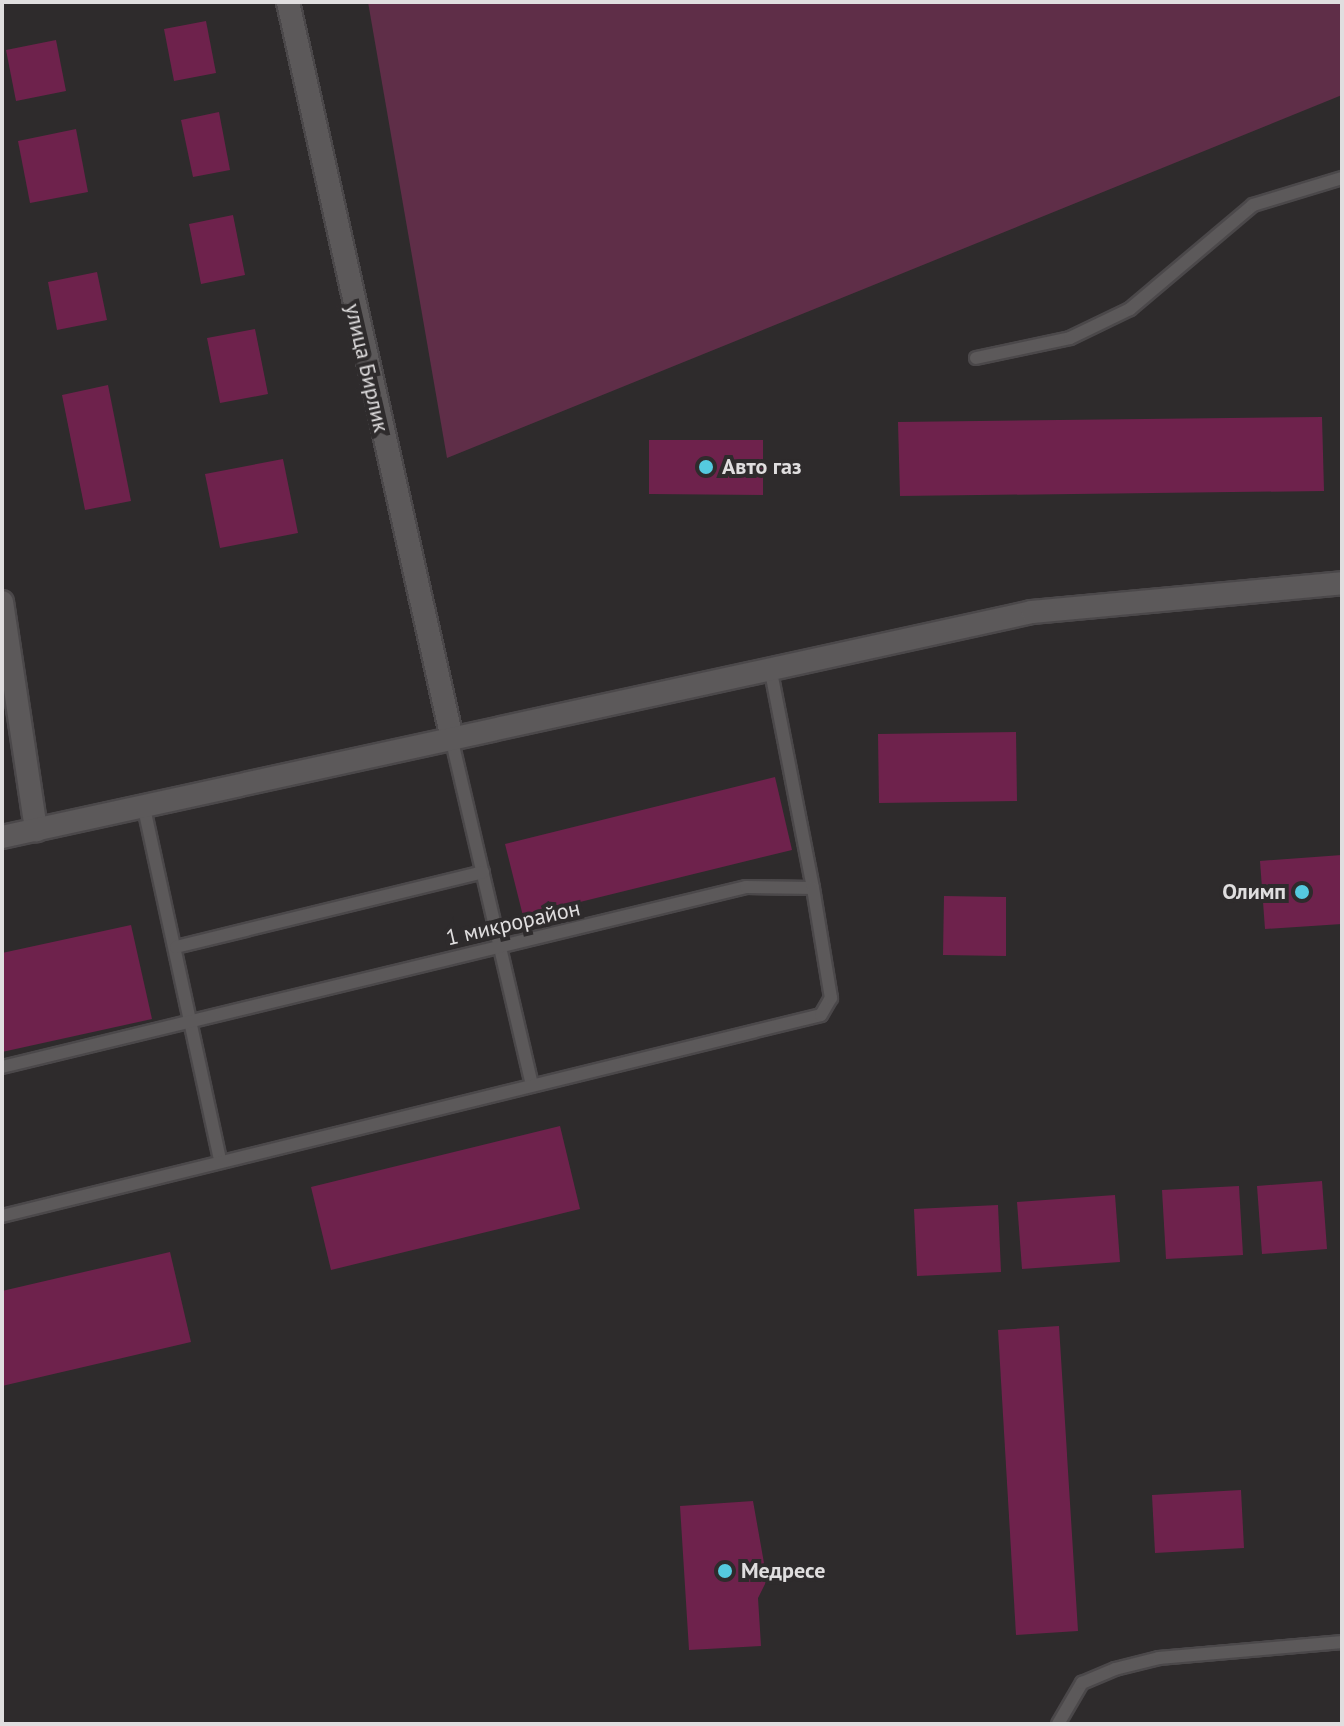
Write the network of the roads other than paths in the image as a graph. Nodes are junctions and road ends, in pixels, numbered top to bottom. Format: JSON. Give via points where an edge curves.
{"nodes":[{"id":1,"x":288,"y":2,"type":"edge"},
{"id":2,"x":1342,"y":178,"type":"edge"},
{"id":3,"x":976,"y":358,"type":"dead end"},
{"id":4,"x":1342,"y":583,"type":"edge"},
{"id":5,"x":2,"y":602,"type":"edge"},
{"id":6,"x":769,"y":664,"type":"junction"},
{"id":7,"x":451,"y":734,"type":"junction"},
{"id":8,"x":144,"y":808,"type":"junction"},
{"id":9,"x":36,"y":830,"type":"junction"},
{"id":10,"x":2,"y":837,"type":"edge"},
{"id":11,"x":483,"y":872,"type":"junction"},
{"id":12,"x":813,"y":888,"type":"junction"},
{"id":13,"x":176,"y":947,"type":"junction"},
{"id":14,"x":501,"y":948,"type":"junction"},
{"id":15,"x":189,"y":1016,"type":"junction"},
{"id":16,"x":2,"y":1067,"type":"edge"},
{"id":17,"x":532,"y":1084,"type":"junction"},
{"id":18,"x":220,"y":1161,"type":"junction"},
{"id":19,"x":2,"y":1216,"type":"edge"},
{"id":20,"x":1342,"y":1642,"type":"edge"},
{"id":21,"x":1058,"y":1724,"type":"edge"}],
"edges":[{"from":1,"to":7,"type":"street","name":"улица Бирлик"},
{"from":2,"to":3,"type":"lane","via":[[1253,205],[1130,309],[1070,338]]},
{"from":4,"to":6,"type":"street","via":[[1032,612]]},
{"from":5,"to":9,"type":"street"},
{"from":6,"to":7,"type":"street"},
{"from":6,"to":12,"type":"lane"},
{"from":7,"to":8,"type":"street"},
{"from":7,"to":11,"type":"lane"},
{"from":8,"to":9,"type":"street"},
{"from":8,"to":13,"type":"lane"},
{"from":9,"to":10,"type":"street"},
{"from":11,"to":13,"type":"lane"},
{"from":11,"to":14,"type":"lane"},
{"from":12,"to":14,"type":"lane","name":"1 микрорайон","via":[[746,887]]},
{"from":12,"to":17,"type":"lane","via":[[831,998],[821,1015]]},
{"from":13,"to":15,"type":"lane"},
{"from":14,"to":15,"type":"lane","name":"1 микрорайон"},
{"from":14,"to":17,"type":"lane"},
{"from":15,"to":16,"type":"lane","name":"1 микрорайон"},
{"from":15,"to":18,"type":"lane"},
{"from":17,"to":18,"type":"lane"},
{"from":18,"to":19,"type":"lane"},
{"from":20,"to":21,"type":"lane","via":[[1159,1658],[1115,1669],[1082,1683]]}]}
